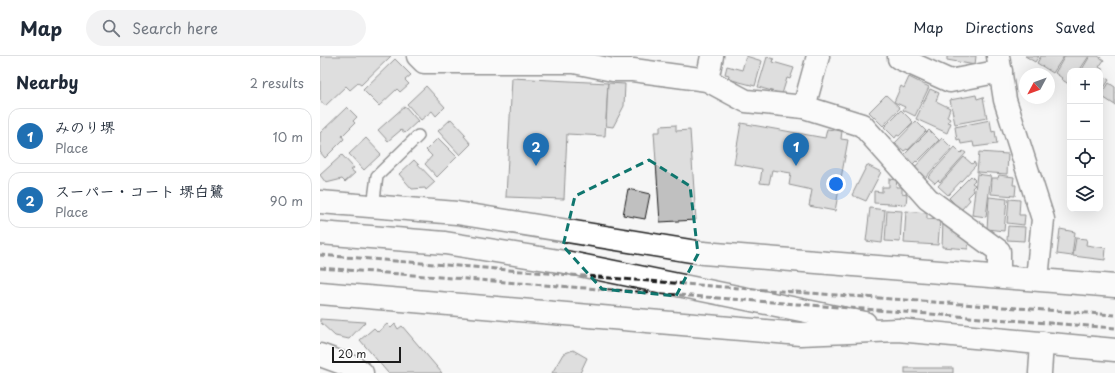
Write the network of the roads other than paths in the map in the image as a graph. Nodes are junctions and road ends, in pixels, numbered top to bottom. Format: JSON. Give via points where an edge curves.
{"nodes":[{"id":1,"x":418,"y":56,"type":"edge"},
{"id":2,"x":712,"y":56,"type":"edge"},
{"id":3,"x":818,"y":56,"type":"edge"},
{"id":4,"x":899,"y":56,"type":"edge"},
{"id":5,"x":499,"y":59,"type":"edge"},
{"id":6,"x":573,"y":59,"type":"edge"},
{"id":7,"x":1000,"y":64,"type":"edge"},
{"id":8,"x":707,"y":80,"type":"junction"},
{"id":9,"x":804,"y":107,"type":"junction"},
{"id":10,"x":418,"y":136,"type":"dead end"},
{"id":11,"x":320,"y":202,"type":"edge"},
{"id":12,"x":373,"y":207,"type":"junction"},
{"id":13,"x":320,"y":233,"type":"edge"},
{"id":14,"x":999,"y":276,"type":"junction"},
{"id":15,"x":1037,"y":279,"type":"junction"},
{"id":16,"x":1115,"y":286,"type":"edge"},
{"id":17,"x":320,"y":293,"type":"edge"},
{"id":18,"x":898,"y":330,"type":"junction"},
{"id":19,"x":1042,"y":343,"type":"junction"},
{"id":20,"x":1115,"y":350,"type":"edge"},
{"id":21,"x":320,"y":355,"type":"edge"},
{"id":22,"x":362,"y":373,"type":"edge"},
{"id":23,"x":1040,"y":373,"type":"edge"}],
"edges":[{"from":1,"to":5,"type":"street","via":[[424,62]]},
{"from":2,"to":8,"type":"street"},
{"from":3,"to":9,"type":"street"},
{"from":4,"to":7,"type":"street","via":[[950,81]]},
{"from":5,"to":6,"type":"street"},
{"from":6,"to":8,"type":"street","via":[[613,70],[634,70]]},
{"from":7,"to":15,"type":"street","via":[[1005,100],[1043,219]]},
{"from":8,"to":9,"type":"street","via":[[746,101]]},
{"from":9,"to":14,"type":"street","via":[[862,124],[928,199],[999,251]]},
{"from":10,"to":12,"type":"lane","via":[[377,176]]},
{"from":11,"to":12,"type":"street"},
{"from":12,"to":14,"type":"street","via":[[456,213],[703,253]]},
{"from":13,"to":18,"type":"street","via":[[445,243],[565,262]]},
{"from":14,"to":15,"type":"street"},
{"from":15,"to":16,"type":"street"},
{"from":17,"to":18,"type":"street","via":[[800,334]]},
{"from":18,"to":19,"type":"street"},
{"from":19,"to":20,"type":"street"},
{"from":19,"to":23,"type":"street"},
{"from":21,"to":22,"type":"street","via":[[356,368]]}]}
